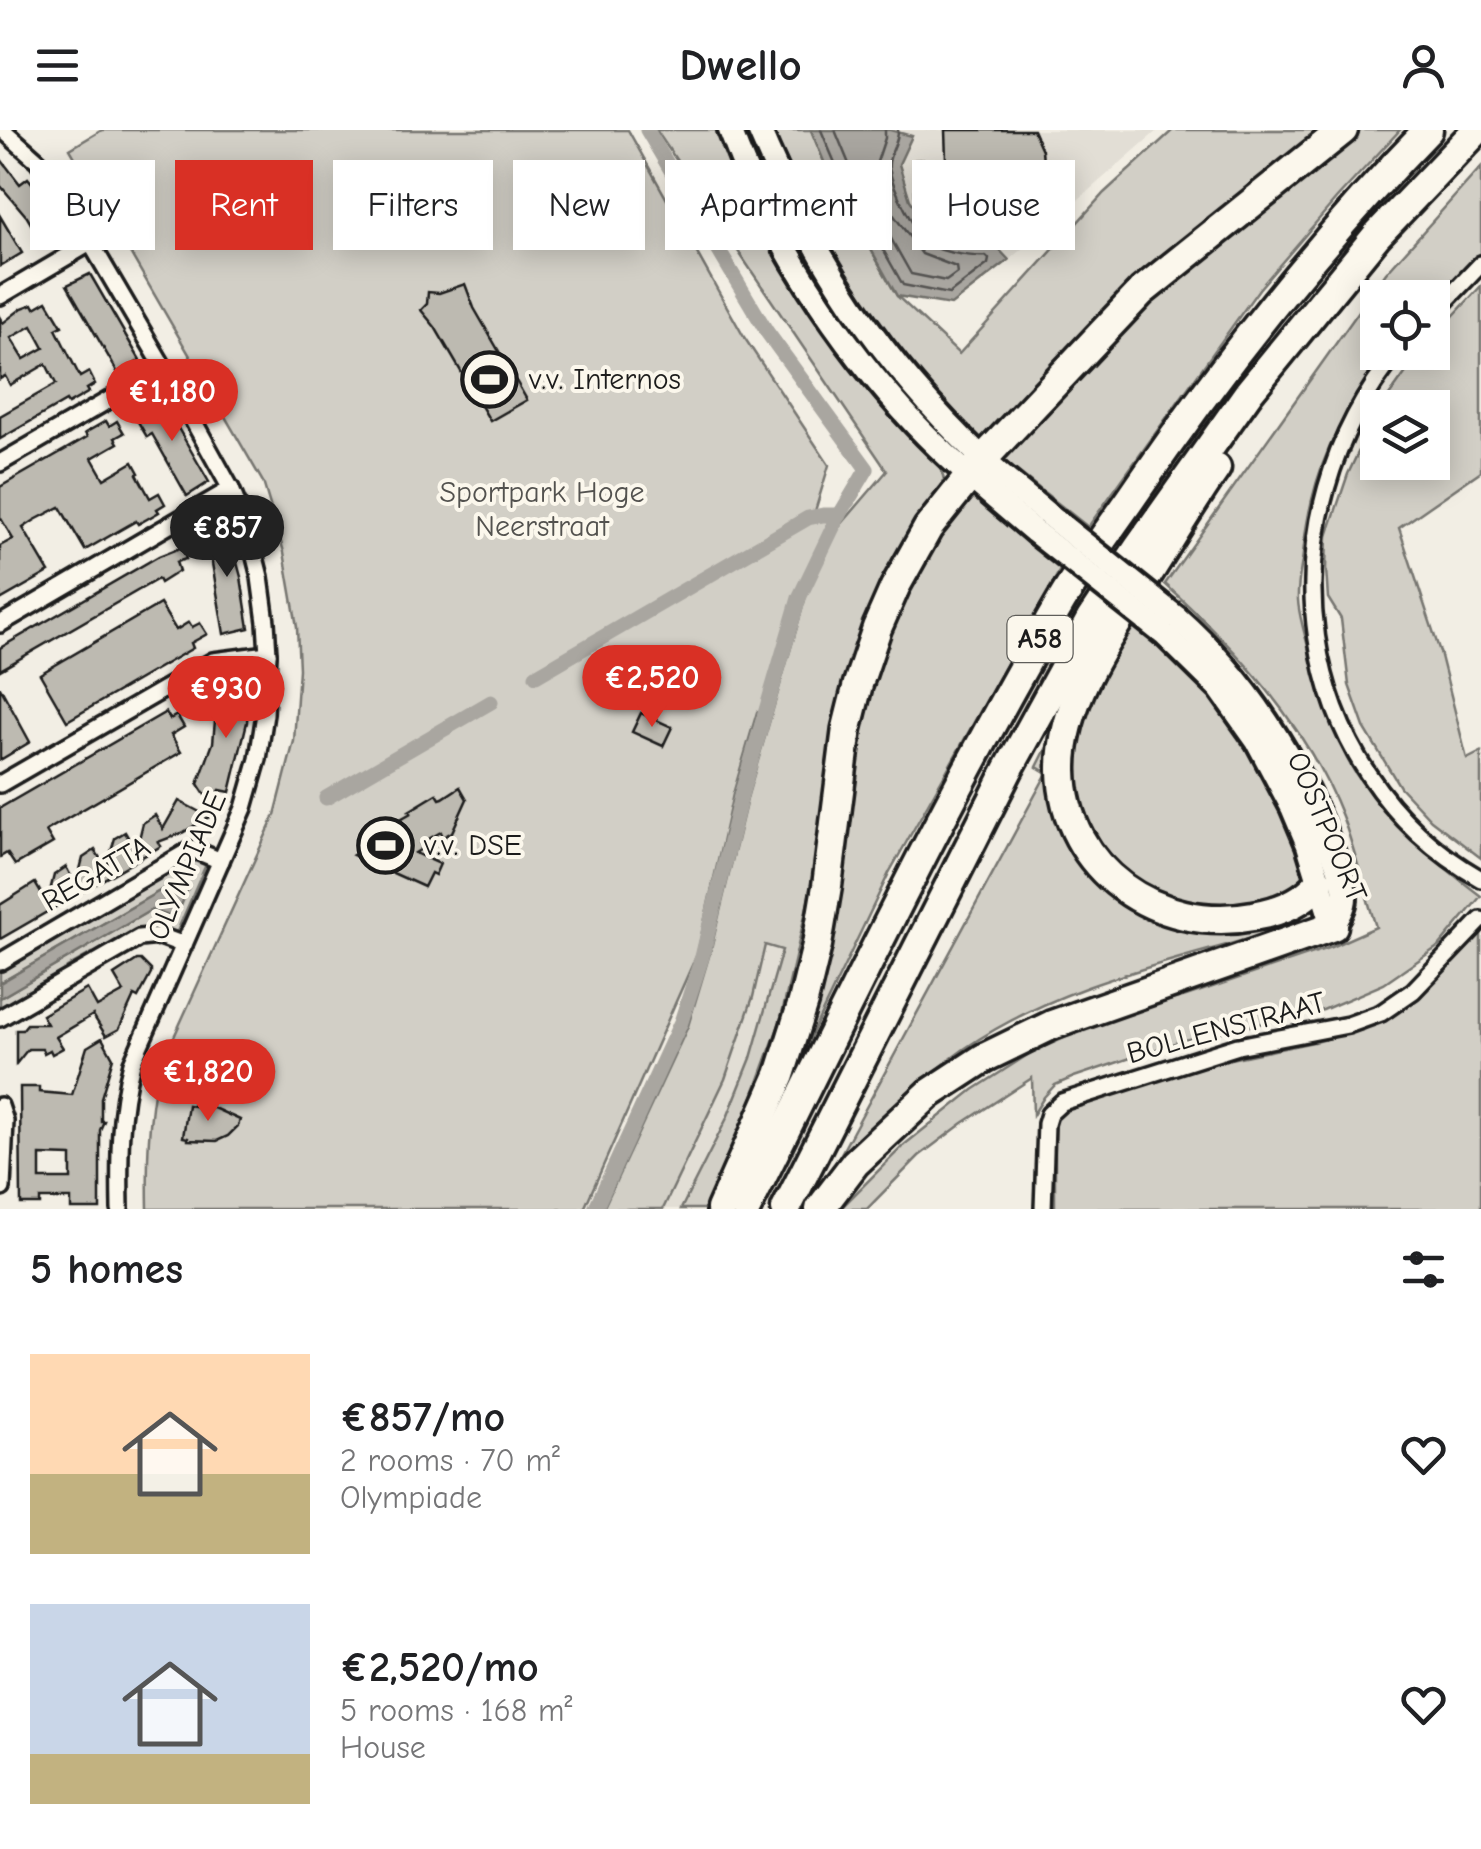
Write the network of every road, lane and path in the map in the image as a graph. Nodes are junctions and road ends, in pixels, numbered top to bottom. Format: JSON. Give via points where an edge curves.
{"nodes":[{"id":1,"x":3,"y":130,"type":"edge"},
{"id":2,"x":730,"y":130,"type":"edge"},
{"id":3,"x":759,"y":130,"type":"edge"},
{"id":4,"x":1343,"y":130,"type":"edge"},
{"id":5,"x":1428,"y":130,"type":"edge"},
{"id":6,"x":1477,"y":130,"type":"edge"},
{"id":7,"x":37,"y":160,"type":"edge"},
{"id":8,"x":78,"y":250,"type":"edge"},
{"id":9,"x":94,"y":250,"type":"edge"},
{"id":10,"x":1481,"y":264,"type":"edge"},
{"id":11,"x":0,"y":296,"type":"edge"},
{"id":12,"x":1450,"y":296,"type":"edge"},
{"id":13,"x":1294,"y":335,"type":"junction"},
{"id":14,"x":164,"y":368,"type":"junction"},
{"id":15,"x":1385,"y":370,"type":"edge"},
{"id":16,"x":0,"y":463,"type":"edge"},
{"id":17,"x":976,"y":468,"type":"junction"},
{"id":18,"x":231,"y":489,"type":"junction"},
{"id":19,"x":0,"y":624,"type":"edge"},
{"id":20,"x":1170,"y":626,"type":"junction"},
{"id":21,"x":268,"y":654,"type":"junction"},
{"id":22,"x":0,"y":784,"type":"edge"},
{"id":23,"x":222,"y":862,"type":"junction"},
{"id":24,"x":1481,"y":879,"type":"edge"},
{"id":25,"x":1319,"y":884,"type":"junction"},
{"id":26,"x":1481,"y":920,"type":"edge"},
{"id":27,"x":1333,"y":926,"type":"junction"},
{"id":28,"x":184,"y":945,"type":"junction"},
{"id":29,"x":0,"y":962,"type":"edge"},
{"id":30,"x":0,"y":1018,"type":"edge"},
{"id":31,"x":0,"y":1106,"type":"edge"},
{"id":32,"x":0,"y":1182,"type":"edge"},
{"id":33,"x":120,"y":1209,"type":"edge"},
{"id":34,"x":722,"y":1209,"type":"edge"},
{"id":35,"x":746,"y":1209,"type":"edge"},
{"id":36,"x":786,"y":1209,"type":"edge"},
{"id":37,"x":820,"y":1209,"type":"edge"},
{"id":38,"x":1043,"y":1209,"type":"edge"}],
"edges":[{"from":1,"to":7,"type":"street","name":"OLYMPIADE"},
{"from":2,"to":17,"type":"main road","name":"OOSTPOORT","via":[[759,200],[822,308],[919,428]]},
{"from":3,"to":17,"type":"main road","name":"OOSTPOORT","via":[[843,293]]},
{"from":4,"to":17,"type":"highway","via":[[1142,290]]},
{"from":5,"to":35,"type":"highway","number":"A58","via":[[1280,297],[1185,418],[1064,596],[974,753]]},
{"from":6,"to":13,"type":"highway","number":"A58"},
{"from":8,"to":11,"type":"street"},
{"from":9,"to":14,"type":"street","name":"OLYMPIADE"},
{"from":10,"to":12,"type":"street"},
{"from":13,"to":25,"type":"highway","number":"A58","via":[[1275,382],[1108,638],[1068,722],[1062,770],[1070,816],[1096,862],[1125,891],[1161,909],[1201,920],[1241,918],[1307,897]]},
{"from":13,"to":36,"type":"highway","number":"A58","via":[[1091,619]]},
{"from":14,"to":16,"type":"street"},
{"from":14,"to":18,"type":"street","name":"OLYMPIADE"},
{"from":15,"to":24,"type":"street","via":[[1342,444],[1324,497],[1313,557],[1316,641],[1341,726],[1374,784],[1434,847]]},
{"from":17,"to":20,"type":"main road","name":"OOSTPOORT","bridge":true},
{"from":17,"to":34,"type":"highway","via":[[928,528],[877,628],[847,728],[824,906],[803,1002],[780,1075]]},
{"from":18,"to":19,"type":"street"},
{"from":18,"to":21,"type":"street","name":"OLYMPIADE","via":[[260,577]]},
{"from":20,"to":25,"type":"main road","name":"OOSTPOORT","via":[[1257,742],[1292,807]]},
{"from":20,"to":27,"type":"main road","name":"OOSTPOORT","via":[[1232,675],[1293,766],[1340,874],[1345,899]]},
{"from":21,"to":22,"type":"street","via":[[214,661]]},
{"from":21,"to":23,"type":"street","name":"OLYMPIADE","via":[[258,759]]},
{"from":23,"to":28,"type":"street","name":"OLYMPIADE"},
{"from":23,"to":29,"type":"street","name":"REGATTA","via":[[192,849]]},
{"from":25,"to":27,"type":"main road","name":"OOSTPOORT"},
{"from":26,"to":38,"type":"street","name":"BOLLENSTRAAT","via":[[1413,991],[1382,1012],[1238,1046],[1062,1102],[1046,1124]]},
{"from":27,"to":37,"type":"highway","via":[[1052,1025],[984,1058],[929,1094],[854,1162]]},
{"from":28,"to":30,"type":"street","via":[[160,936],[140,938]]},
{"from":28,"to":33,"type":"street","name":"OLYMPIADE","via":[[124,1090]]},
{"from":31,"to":32,"type":"street","via":[[2,1188]]}]}
